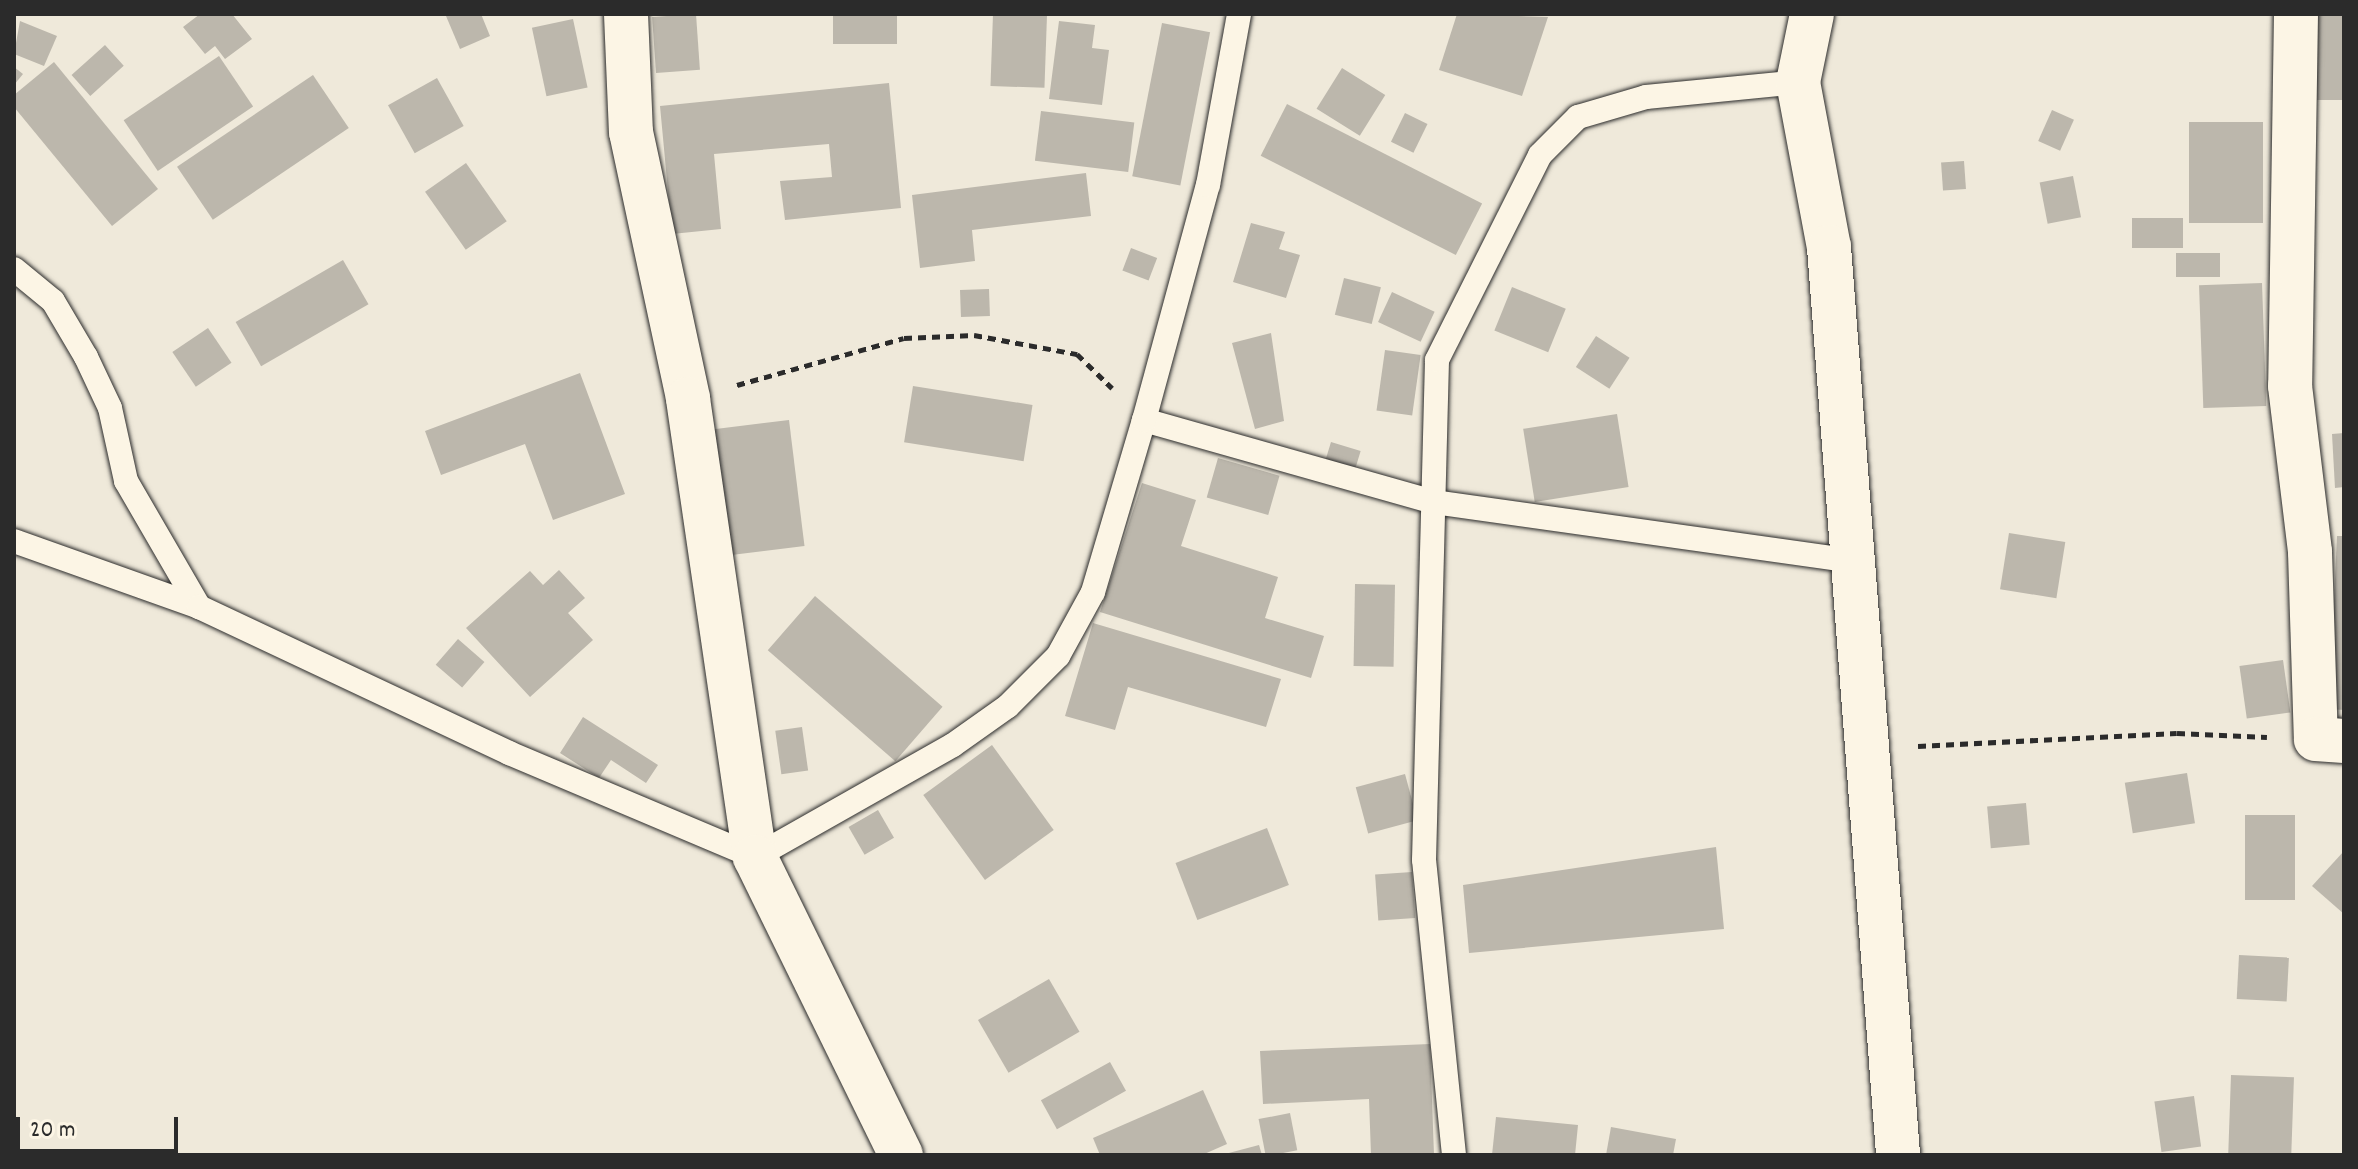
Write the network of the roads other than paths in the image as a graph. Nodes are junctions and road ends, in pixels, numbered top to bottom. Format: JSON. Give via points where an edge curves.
{"nodes":[{"id":1,"x":626,"y":14,"type":"edge"},
{"id":2,"x":1239,"y":14,"type":"edge"},
{"id":3,"x":1812,"y":14,"type":"edge"},
{"id":4,"x":2296,"y":14,"type":"edge"},
{"id":5,"x":1798,"y":82,"type":"junction"},
{"id":6,"x":14,"y":269,"type":"edge"},
{"id":7,"x":1144,"y":420,"type":"junction"},
{"id":8,"x":1434,"y":502,"type":"junction"},
{"id":9,"x":14,"y":541,"type":"edge"},
{"id":10,"x":1853,"y":561,"type":"junction"},
{"id":11,"x":199,"y":607,"type":"junction"},
{"id":12,"x":2330,"y":740,"type":"edge"},
{"id":13,"x":755,"y":857,"type":"junction"},
{"id":14,"x":901,"y":1155,"type":"edge"},
{"id":15,"x":1454,"y":1155,"type":"edge"},
{"id":16,"x":1898,"y":1155,"type":"edge"}],
"edges":[{"from":1,"to":13,"type":"street","via":[[631,132],[688,399]]},
{"from":2,"to":7,"type":"lane","via":[[1208,185]]},
{"from":3,"to":5,"type":"street"},
{"from":4,"to":12,"type":"street","via":[[2290,386]]},
{"from":5,"to":8,"type":"lane","via":[[1646,97],[1578,117],[1540,155],[1437,360]]},
{"from":5,"to":10,"type":"street","via":[[1829,247]]},
{"from":6,"to":11,"type":"lane","via":[[53,301],[86,357],[110,408],[126,481]]},
{"from":7,"to":8,"type":"lane"},
{"from":7,"to":13,"type":"lane","via":[[1093,592],[1058,656],[1008,706],[953,745]]},
{"from":8,"to":10,"type":"lane"},
{"from":8,"to":15,"type":"lane","via":[[1424,860]]},
{"from":9,"to":11,"type":"lane"},
{"from":10,"to":16,"type":"street"},
{"from":11,"to":13,"type":"lane","via":[[509,753]]},
{"from":13,"to":14,"type":"street"}]}
